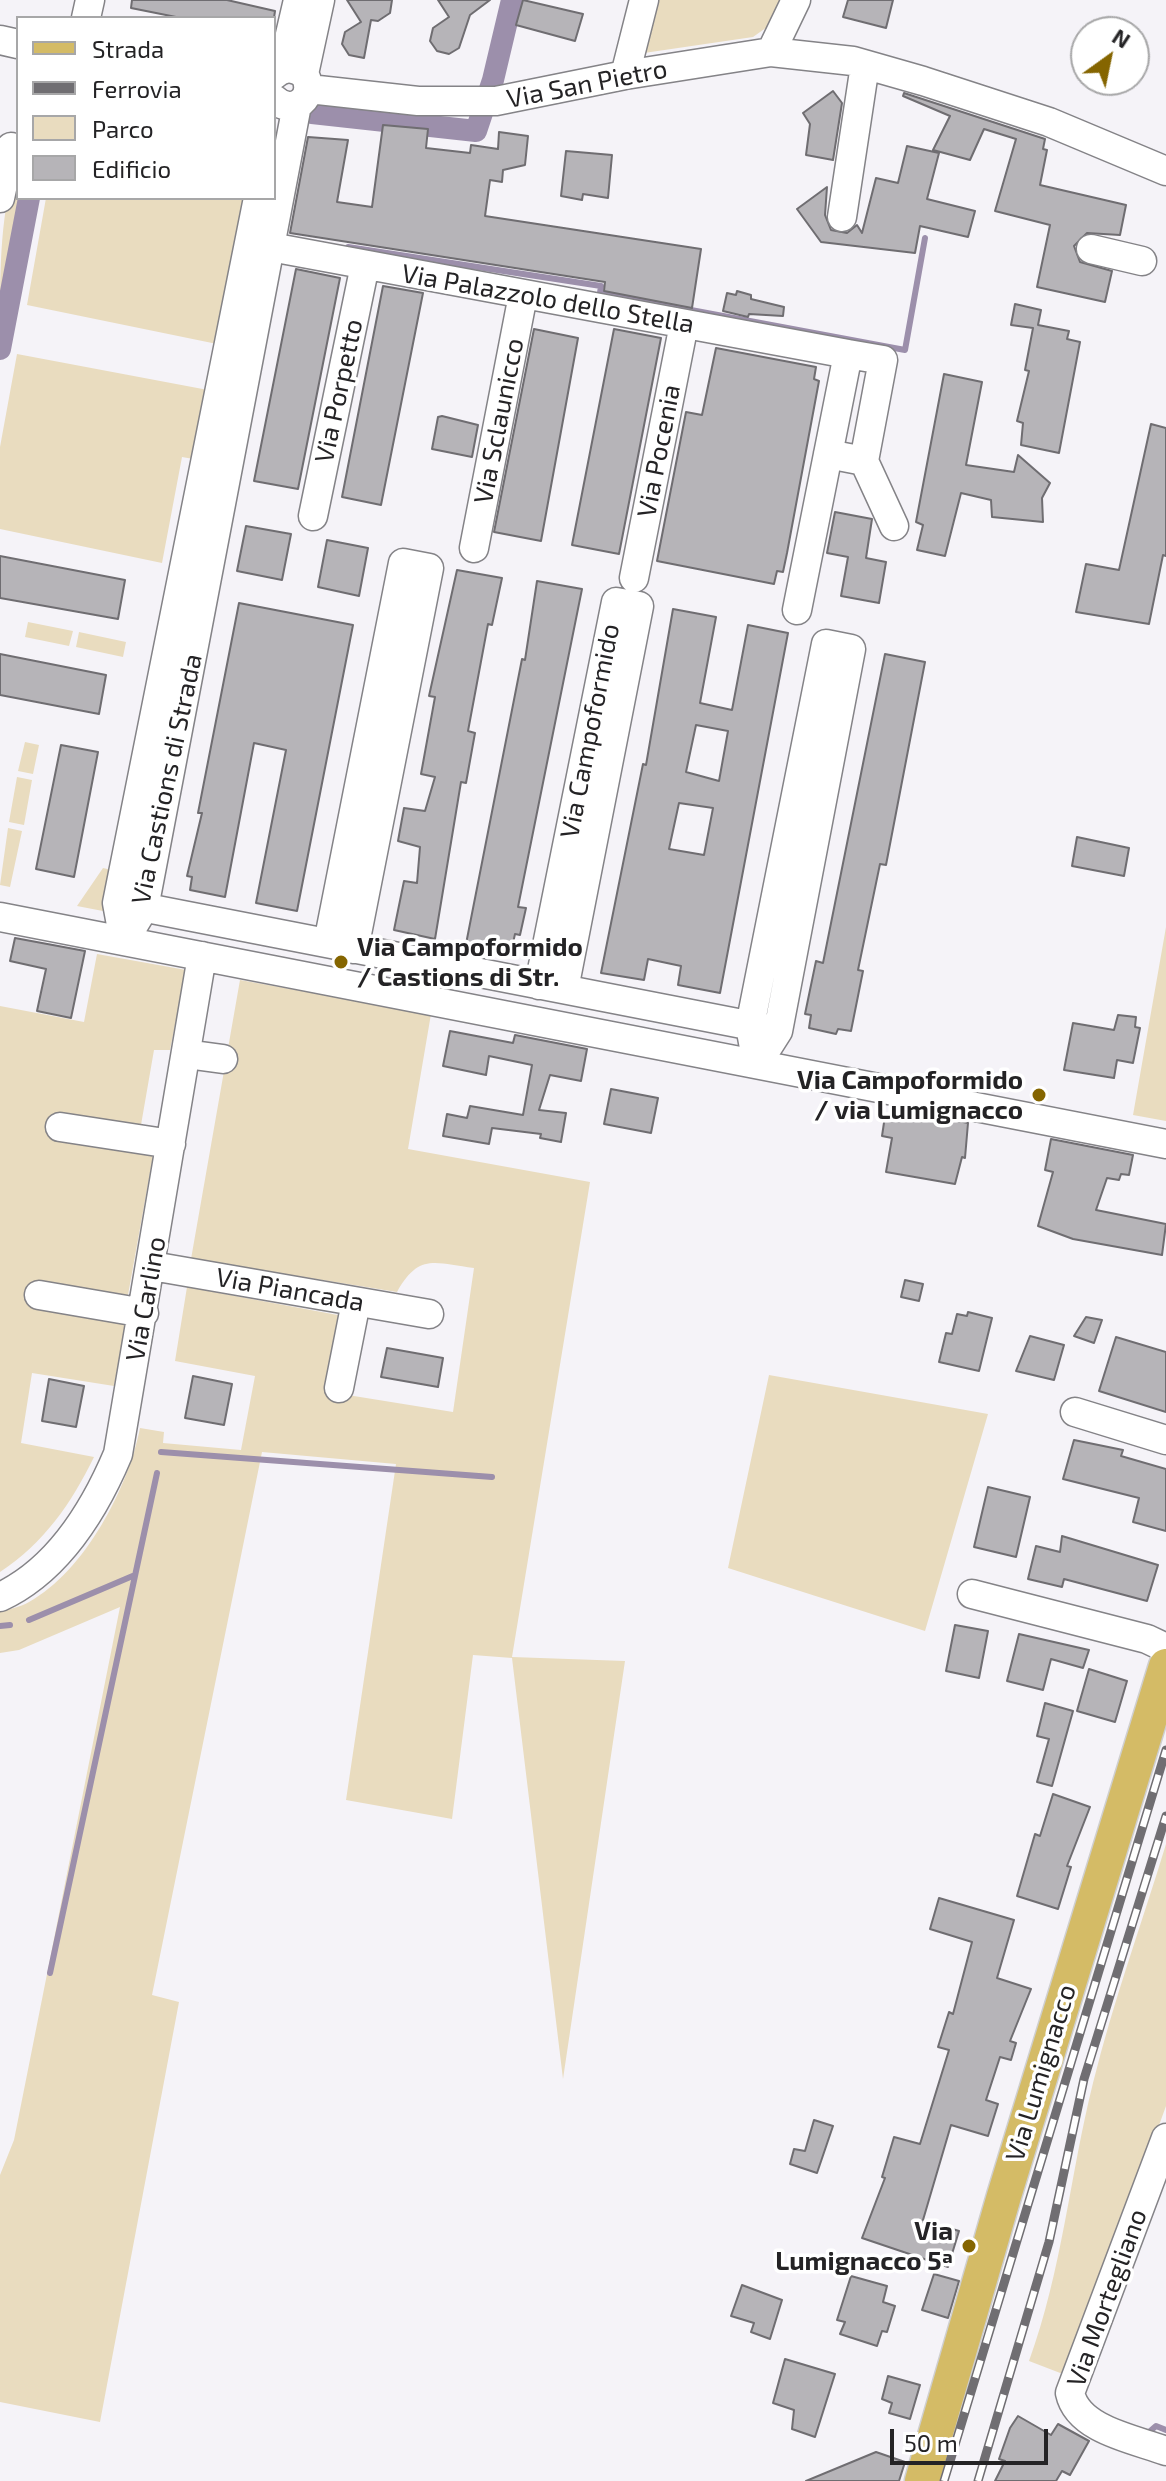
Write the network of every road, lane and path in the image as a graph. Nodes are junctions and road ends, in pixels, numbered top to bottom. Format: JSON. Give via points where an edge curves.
{"nodes":[{"id":1,"x":298,"y":0,"type":"edge"},
{"id":2,"x":320,"y":0,"type":"edge"},
{"id":3,"x":644,"y":0,"type":"edge"},
{"id":4,"x":796,"y":0,"type":"edge"},
{"id":5,"x":771,"y":52,"type":"junction"},
{"id":6,"x":865,"y":65,"type":"junction"},
{"id":7,"x":625,"y":75,"type":"junction"},
{"id":8,"x":286,"y":91,"type":"edge"},
{"id":9,"x":11,"y":147,"type":"dead end"},
{"id":10,"x":276,"y":150,"type":"edge"},
{"id":11,"x":1166,"y":171,"type":"edge"},
{"id":12,"x":0,"y":198,"type":"edge"},
{"id":13,"x":258,"y":200,"type":"edge"},
{"id":14,"x":268,"y":200,"type":"edge"},
{"id":15,"x":842,"y":217,"type":"dead end"},
{"id":16,"x":260,"y":245,"type":"junction"},
{"id":17,"x":1091,"y":249,"type":"dead end"},
{"id":18,"x":1142,"y":261,"type":"dead end"},
{"id":19,"x":365,"y":265,"type":"junction"},
{"id":20,"x":523,"y":295,"type":"junction"},
{"id":21,"x":684,"y":324,"type":"junction"},
{"id":22,"x":848,"y":354,"type":"junction"},
{"id":23,"x":828,"y":454,"type":"junction"},
{"id":24,"x":864,"y":461,"type":"junction"},
{"id":25,"x":313,"y":516,"type":"dead end"},
{"id":26,"x":894,"y":526,"type":"dead end"},
{"id":27,"x":474,"y":548,"type":"dead end"},
{"id":28,"x":634,"y":578,"type":"dead end"},
{"id":29,"x":797,"y":610,"type":"dead end"},
{"id":30,"x":130,"y":905,"type":"junction"},
{"id":31,"x":0,"y":917,"type":"edge"},
{"id":32,"x":124,"y":941,"type":"junction"},
{"id":33,"x":341,"y":946,"type":"junction"},
{"id":34,"x":202,"y":956,"type":"junction"},
{"id":35,"x":552,"y":987,"type":"junction"},
{"id":36,"x":750,"y":1026,"type":"junction"},
{"id":37,"x":778,"y":1031,"type":"junction"},
{"id":38,"x":186,"y":1054,"type":"junction"},
{"id":39,"x":223,"y":1059,"type":"dead end"},
{"id":40,"x":757,"y":1064,"type":"junction"},
{"id":41,"x":60,"y":1127,"type":"dead end"},
{"id":42,"x":171,"y":1144,"type":"junction"},
{"id":43,"x":1166,"y":1144,"type":"edge"},
{"id":44,"x":152,"y":1266,"type":"junction"},
{"id":45,"x":39,"y":1295,"type":"dead end"},
{"id":46,"x":356,"y":1302,"type":"junction"},
{"id":47,"x":144,"y":1313,"type":"junction"},
{"id":48,"x":429,"y":1314,"type":"dead end"},
{"id":49,"x":339,"y":1388,"type":"dead end"},
{"id":50,"x":1075,"y":1412,"type":"dead end"},
{"id":51,"x":1166,"y":1440,"type":"edge"},
{"id":52,"x":972,"y":1594,"type":"dead end"},
{"id":53,"x":0,"y":1597,"type":"edge"},
{"id":54,"x":1166,"y":1648,"type":"edge"},
{"id":55,"x":1166,"y":1666,"type":"edge"},
{"id":56,"x":1166,"y":2138,"type":"edge"},
{"id":57,"x":1166,"y":2451,"type":"edge"},
{"id":58,"x":922,"y":2481,"type":"edge"}],
"edges":[{"from":1,"to":8,"type":"street","name":"Via Castions di Strada"},
{"from":2,"to":8,"type":"street","name":"Via Castions di Strada"},
{"from":3,"to":7,"type":"street"},
{"from":4,"to":5,"type":"street"},
{"from":5,"to":6,"type":"street","name":"Via San Pietro"},
{"from":5,"to":7,"type":"street","name":"Via San Pietro"},
{"from":6,"to":11,"type":"street","name":"Via San Pietro","via":[[1049,122]]},
{"from":6,"to":15,"type":"street"},
{"from":7,"to":8,"type":"street","name":"Via San Pietro","via":[[485,102]]},
{"from":8,"to":10,"type":"street","name":"Via Castions di Strada"},
{"from":9,"to":12,"type":"street"},
{"from":13,"to":16,"type":"street","name":"Via Castions di Strada"},
{"from":14,"to":16,"type":"street","name":"Via Castions di Strada"},
{"from":16,"to":19,"type":"street","name":"Via Palazzolo dello Stella"},
{"from":16,"to":30,"type":"street","name":"Via Castions di Strada"},
{"from":17,"to":18,"type":"street"},
{"from":19,"to":20,"type":"street","name":"Via Palazzolo dello Stella"},
{"from":19,"to":25,"type":"street","name":"Via Porpetto"},
{"from":20,"to":21,"type":"street","name":"Via Palazzolo dello Stella"},
{"from":20,"to":27,"type":"street","name":"Via Sclaunicco"},
{"from":21,"to":22,"type":"street","name":"Via Palazzolo dello Stella"},
{"from":21,"to":28,"type":"street","name":"Via Pocenia"},
{"from":22,"to":23,"type":"street"},
{"from":22,"to":24,"type":"street","name":"Via Palazzolo dello Stella","via":[[883,360]]},
{"from":23,"to":24,"type":"street"},
{"from":23,"to":29,"type":"street"},
{"from":24,"to":26,"type":"street"},
{"from":30,"to":32,"type":"street","name":"Via Castions di Strada"},
{"from":30,"to":33,"type":"street"},
{"from":31,"to":32,"type":"street"},
{"from":32,"to":34,"type":"street"},
{"from":33,"to":33,"type":"street","via":[[429,568],[416,565],[403,563]]},
{"from":33,"to":35,"type":"street"},
{"from":34,"to":38,"type":"street","name":"Via Carlino"},
{"from":34,"to":40,"type":"street"},
{"from":35,"to":35,"type":"street","name":"Via Campoformido","via":[[639,606],[616,602]]},
{"from":35,"to":36,"type":"street"},
{"from":36,"to":37,"type":"street"},
{"from":36,"to":37,"type":"street","via":[[826,644],[851,649]]},
{"from":36,"to":40,"type":"street"},
{"from":37,"to":40,"type":"street"},
{"from":38,"to":39,"type":"street"},
{"from":38,"to":42,"type":"street","name":"Via Carlino"},
{"from":40,"to":43,"type":"street"},
{"from":41,"to":42,"type":"street"},
{"from":42,"to":44,"type":"street","name":"Via Carlino"},
{"from":44,"to":46,"type":"street","name":"Via Piancada"},
{"from":44,"to":47,"type":"street","name":"Via Carlino"},
{"from":45,"to":47,"type":"street"},
{"from":46,"to":48,"type":"street","name":"Via Piancada"},
{"from":46,"to":49,"type":"street"},
{"from":47,"to":53,"type":"street","name":"Via Carlino","via":[[121,1442],[102,1489],[48,1564]]},
{"from":50,"to":51,"type":"street"},
{"from":52,"to":54,"type":"street"},
{"from":55,"to":58,"type":"main road","name":"Via Lumignacco"},
{"from":56,"to":57,"type":"street","name":"Via Mortegliano","via":[[1070,2393],[1089,2421]]}]}
